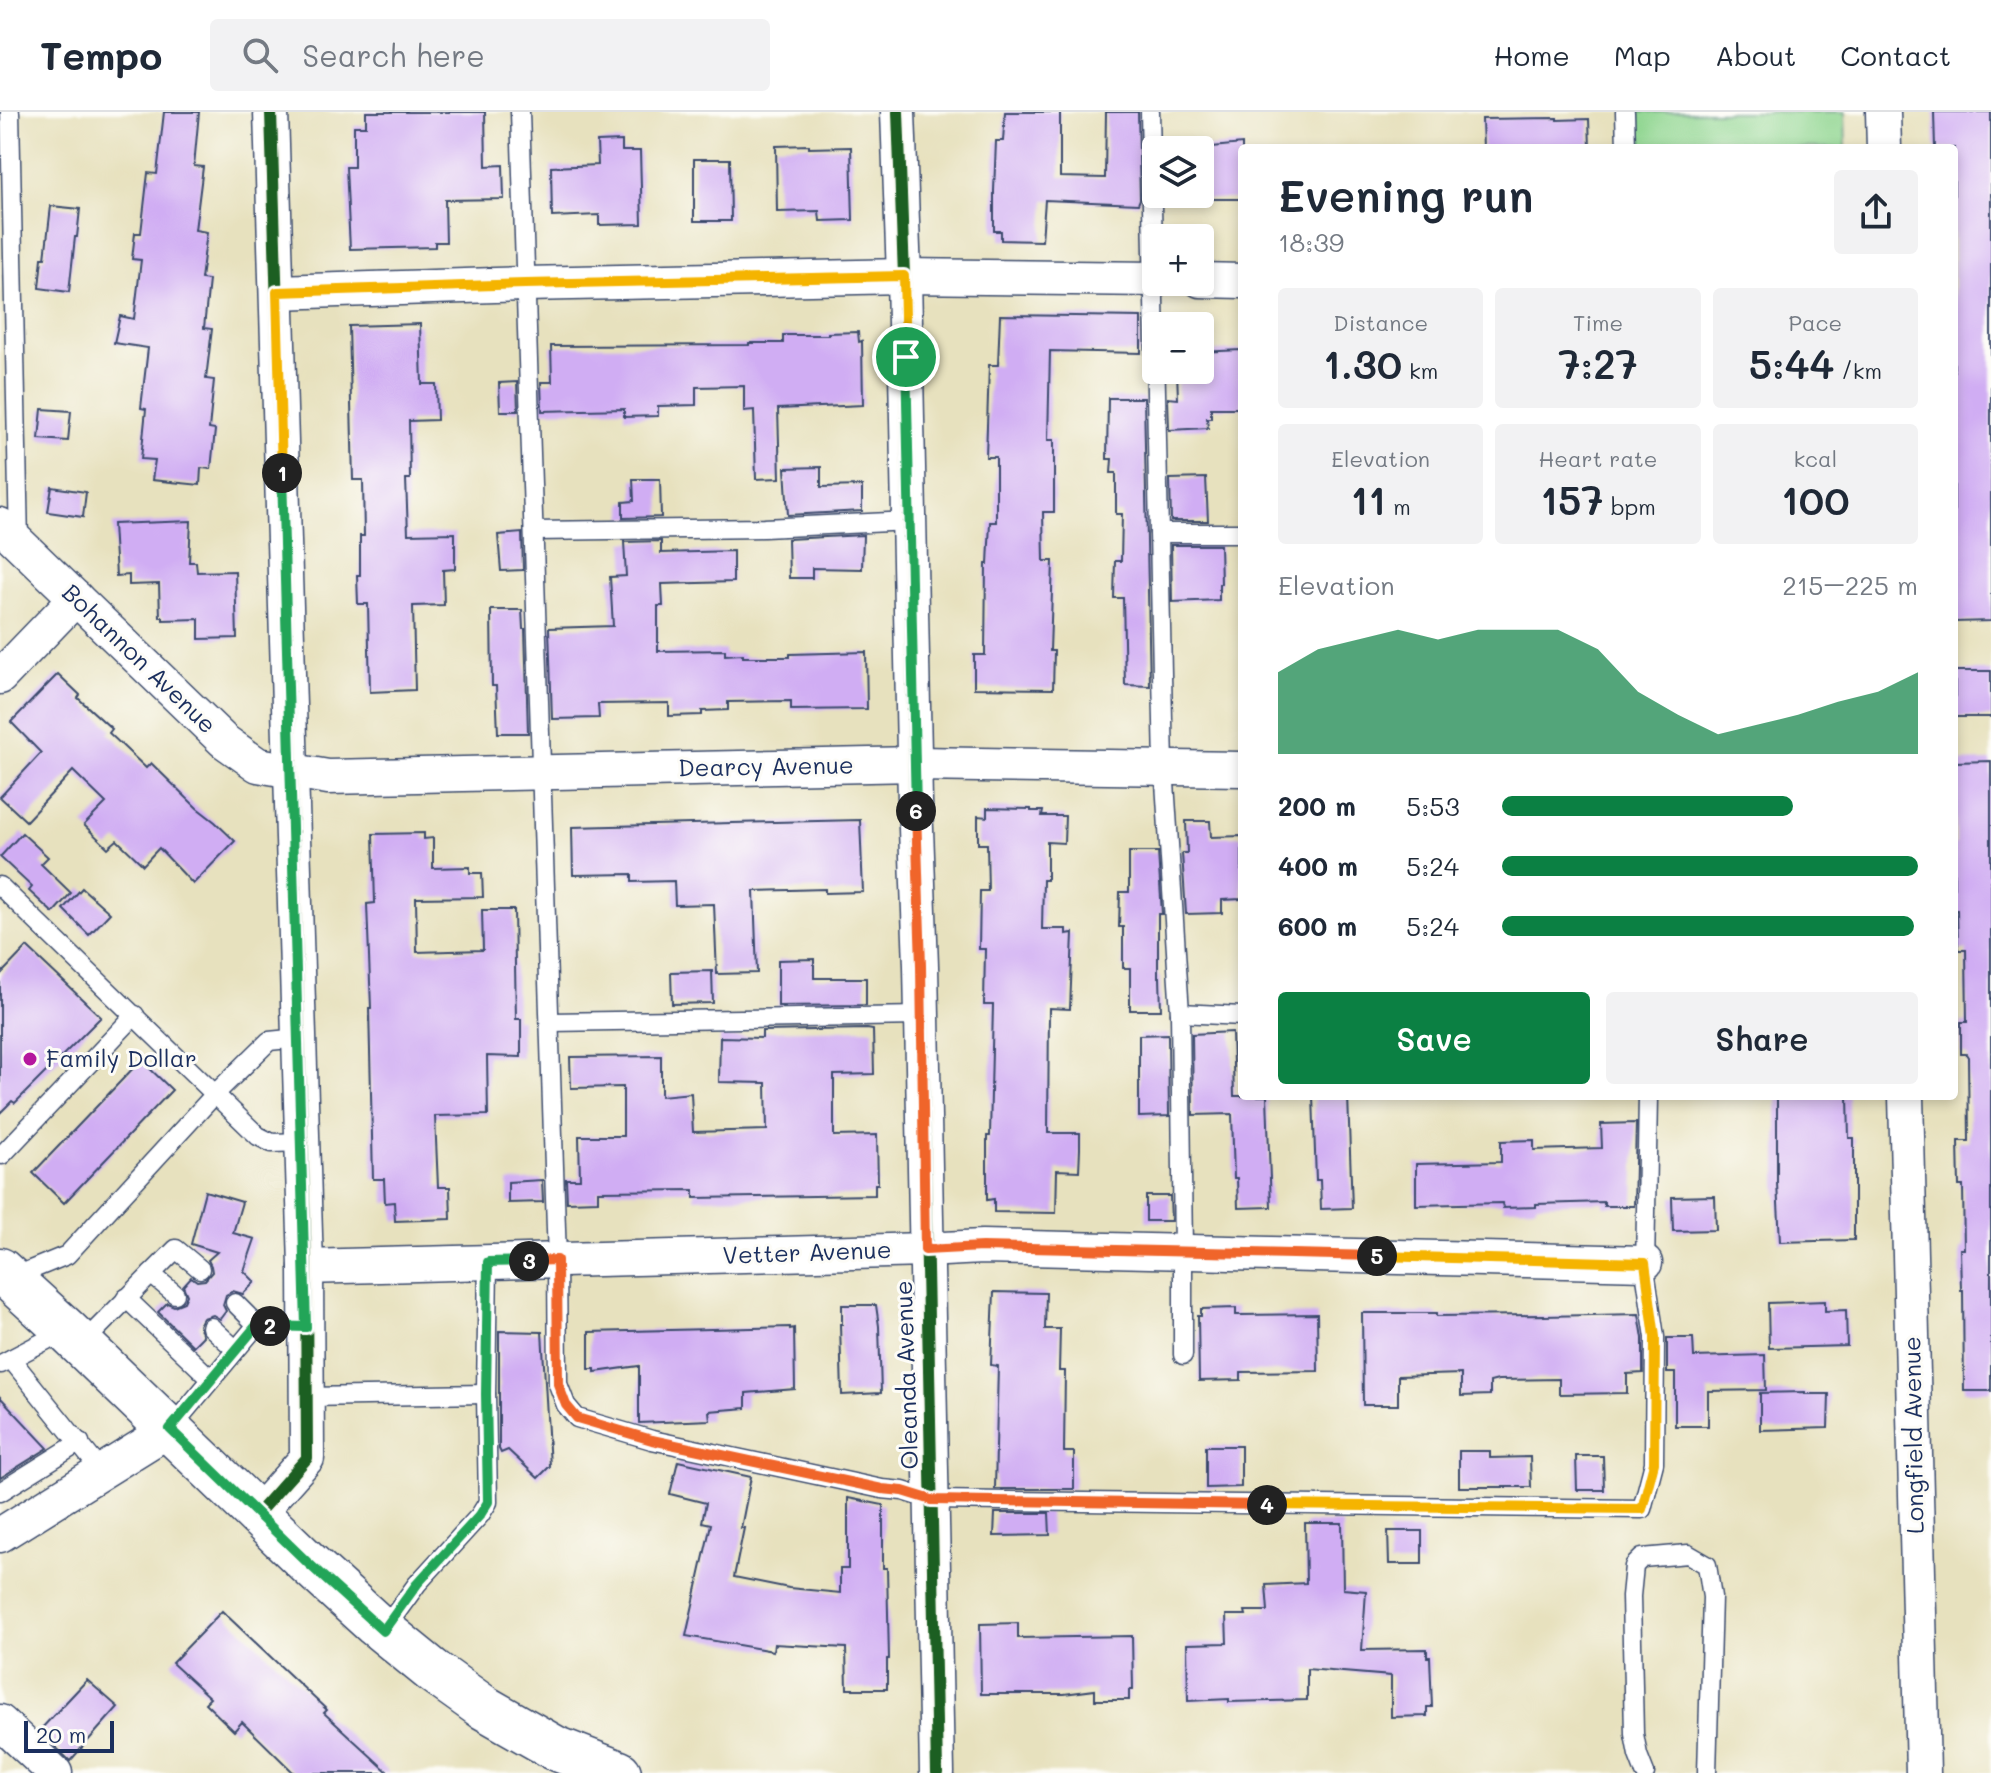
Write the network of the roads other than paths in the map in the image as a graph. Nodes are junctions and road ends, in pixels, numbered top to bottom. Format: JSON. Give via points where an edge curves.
{"nodes":[{"id":1,"x":10,"y":112,"type":"edge"},
{"id":2,"x":271,"y":112,"type":"edge"},
{"id":3,"x":520,"y":112,"type":"edge"},
{"id":4,"x":898,"y":112,"type":"edge"},
{"id":5,"x":1150,"y":112,"type":"edge"},
{"id":6,"x":1625,"y":112,"type":"edge"},
{"id":7,"x":1883,"y":112,"type":"edge"},
{"id":8,"x":1626,"y":144,"type":"edge"},
{"id":9,"x":1884,"y":144,"type":"edge"},
{"id":10,"x":1153,"y":224,"type":"edge"},
{"id":11,"x":904,"y":276,"type":"junction"},
{"id":12,"x":1142,"y":279,"type":"edge"},
{"id":13,"x":1214,"y":280,"type":"edge"},
{"id":14,"x":1238,"y":281,"type":"edge"},
{"id":15,"x":525,"y":284,"type":"junction"},
{"id":16,"x":277,"y":292,"type":"junction"},
{"id":17,"x":1154,"y":296,"type":"edge"},
{"id":18,"x":910,"y":521,"type":"junction"},
{"id":19,"x":534,"y":531,"type":"junction"},
{"id":20,"x":1159,"y":533,"type":"junction"},
{"id":21,"x":1238,"y":533,"type":"edge"},
{"id":22,"x":10,"y":534,"type":"edge"},
{"id":23,"x":76,"y":598,"type":"junction"},
{"id":24,"x":0,"y":677,"type":"edge"},
{"id":25,"x":916,"y":764,"type":"junction"},
{"id":26,"x":1164,"y":767,"type":"junction"},
{"id":27,"x":1238,"y":769,"type":"edge"},
{"id":28,"x":291,"y":771,"type":"junction"},
{"id":29,"x":542,"y":772,"type":"junction"},
{"id":30,"x":0,"y":886,"type":"edge"},
{"id":31,"x":1180,"y":1013,"type":"junction"},
{"id":32,"x":135,"y":1015,"type":"junction"},
{"id":33,"x":922,"y":1016,"type":"junction"},
{"id":34,"x":1238,"y":1016,"type":"edge"},
{"id":35,"x":550,"y":1022,"type":"junction"},
{"id":36,"x":299,"y":1038,"type":"junction"},
{"id":37,"x":216,"y":1093,"type":"junction"},
{"id":38,"x":1648,"y":1100,"type":"edge"},
{"id":39,"x":1906,"y":1100,"type":"edge"},
{"id":40,"x":302,"y":1142,"type":"junction"},
{"id":41,"x":0,"y":1153,"type":"edge"},
{"id":42,"x":925,"y":1250,"type":"junction"},
{"id":43,"x":1183,"y":1251,"type":"junction"},
{"id":44,"x":557,"y":1260,"type":"junction"},
{"id":45,"x":488,"y":1262,"type":"junction"},
{"id":46,"x":1645,"y":1263,"type":"junction"},
{"id":47,"x":306,"y":1267,"type":"junction"},
{"id":48,"x":200,"y":1269,"type":"dead end"},
{"id":49,"x":4,"y":1274,"type":"edge"},
{"id":50,"x":151,"y":1274,"type":"junction"},
{"id":51,"x":175,"y":1294,"type":"dead end"},
{"id":52,"x":126,"y":1298,"type":"junction"},
{"id":53,"x":235,"y":1303,"type":"dead end"},
{"id":54,"x":257,"y":1325,"type":"junction"},
{"id":55,"x":211,"y":1327,"type":"dead end"},
{"id":56,"x":306,"y":1327,"type":"junction"},
{"id":57,"x":74,"y":1337,"type":"junction"},
{"id":58,"x":235,"y":1349,"type":"junction"},
{"id":59,"x":1183,"y":1355,"type":"dead end"},
{"id":60,"x":5,"y":1362,"type":"edge"},
{"id":61,"x":211,"y":1379,"type":"junction"},
{"id":62,"x":486,"y":1394,"type":"junction"},
{"id":63,"x":306,"y":1397,"type":"junction"},
{"id":64,"x":170,"y":1429,"type":"junction"},
{"id":65,"x":80,"y":1442,"type":"junction"},
{"id":66,"x":102,"y":1472,"type":"junction"},
{"id":67,"x":0,"y":1492,"type":"edge"},
{"id":68,"x":932,"y":1500,"type":"junction"},
{"id":69,"x":257,"y":1514,"type":"junction"},
{"id":70,"x":0,"y":1535,"type":"edge"},
{"id":71,"x":383,"y":1631,"type":"junction"},
{"id":72,"x":0,"y":1722,"type":"edge"},
{"id":73,"x":561,"y":1760,"type":"edge"},
{"id":74,"x":55,"y":1773,"type":"edge"},
{"id":75,"x":619,"y":1773,"type":"edge"},
{"id":76,"x":937,"y":1773,"type":"edge"},
{"id":77,"x":1645,"y":1773,"type":"edge"},
{"id":78,"x":1707,"y":1773,"type":"edge"},
{"id":79,"x":1923,"y":1773,"type":"edge"}],
"edges":[{"from":1,"to":22,"type":"lane"},
{"from":2,"to":16,"type":"street"},
{"from":3,"to":15,"type":"lane"},
{"from":4,"to":11,"type":"street","name":"Oleanda Avenue"},
{"from":5,"to":10,"type":"lane"},
{"from":6,"to":8,"type":"lane"},
{"from":7,"to":9,"type":"street"},
{"from":11,"to":12,"type":"street"},
{"from":11,"to":15,"type":"street"},
{"from":11,"to":18,"type":"street","name":"Oleanda Avenue"},
{"from":13,"to":14,"type":"street"},
{"from":15,"to":16,"type":"street"},
{"from":15,"to":19,"type":"lane"},
{"from":16,"to":28,"type":"street"},
{"from":17,"to":20,"type":"lane"},
{"from":18,"to":19,"type":"lane"},
{"from":18,"to":25,"type":"street","name":"Oleanda Avenue"},
{"from":19,"to":29,"type":"lane"},
{"from":20,"to":21,"type":"lane"},
{"from":20,"to":26,"type":"lane"},
{"from":22,"to":23,"type":"street","name":"Bohannon Avenue"},
{"from":23,"to":24,"type":"street"},
{"from":23,"to":28,"type":"street","name":"Bohannon Avenue","via":[[224,741],[258,765]]},
{"from":25,"to":26,"type":"street","name":"Dearcy Avenue"},
{"from":25,"to":29,"type":"street","name":"Dearcy Avenue"},
{"from":25,"to":33,"type":"street","name":"Oleanda Avenue"},
{"from":26,"to":27,"type":"street","name":"Dearcy Avenue"},
{"from":26,"to":31,"type":"lane"},
{"from":28,"to":29,"type":"street","name":"Dearcy Avenue","via":[[328,777]]},
{"from":28,"to":36,"type":"street"},
{"from":29,"to":35,"type":"lane"},
{"from":30,"to":32,"type":"lane"},
{"from":31,"to":34,"type":"lane"},
{"from":31,"to":43,"type":"lane"},
{"from":32,"to":37,"type":"lane"},
{"from":32,"to":41,"type":"lane"},
{"from":33,"to":35,"type":"lane"},
{"from":33,"to":42,"type":"street","name":"Oleanda Avenue"},
{"from":35,"to":44,"type":"lane"},
{"from":36,"to":37,"type":"lane","via":[[269,1041]]},
{"from":36,"to":40,"type":"street"},
{"from":37,"to":40,"type":"lane","via":[[258,1136],[272,1143]]},
{"from":37,"to":49,"type":"lane","via":[[67,1255]]},
{"from":38,"to":46,"type":"lane"},
{"from":39,"to":79,"type":"street","name":"Longfield Avenue"},
{"from":40,"to":47,"type":"street"},
{"from":42,"to":43,"type":"street","name":"Vetter Avenue"},
{"from":42,"to":44,"type":"street","name":"Vetter Avenue"},
{"from":42,"to":68,"type":"street","name":"Oleanda Avenue"},
{"from":43,"to":46,"type":"street","name":"Vetter Avenue"},
{"from":43,"to":59,"type":"lane"},
{"from":44,"to":45,"type":"street","name":"Vetter Avenue"},
{"from":44,"to":68,"type":"lane","via":[[558,1384],[577,1418],[652,1440]]},
{"from":45,"to":47,"type":"street","name":"Vetter Avenue"},
{"from":45,"to":62,"type":"lane"},
{"from":46,"to":68,"type":"lane","via":[[1655,1337],[1654,1463],[1642,1509]]},
{"from":47,"to":56,"type":"street"},
{"from":48,"to":50,"type":"lane","via":[[176,1249]]},
{"from":49,"to":57,"type":"main road"},
{"from":50,"to":51,"type":"lane"},
{"from":50,"to":52,"type":"lane"},
{"from":52,"to":57,"type":"lane"},
{"from":52,"to":61,"type":"lane"},
{"from":53,"to":54,"type":"lane"},
{"from":54,"to":56,"type":"lane"},
{"from":54,"to":58,"type":"lane"},
{"from":55,"to":58,"type":"lane"},
{"from":56,"to":63,"type":"street"},
{"from":57,"to":60,"type":"lane"},
{"from":57,"to":64,"type":"main road"},
{"from":58,"to":61,"type":"lane"},
{"from":60,"to":65,"type":"lane"},
{"from":61,"to":64,"type":"lane"},
{"from":62,"to":63,"type":"lane"},
{"from":62,"to":71,"type":"lane","via":[[488,1502]]},
{"from":63,"to":69,"type":"street","via":[[307,1458]]},
{"from":64,"to":66,"type":"street"},
{"from":64,"to":69,"type":"main road"},
{"from":65,"to":66,"type":"lane"},
{"from":65,"to":67,"type":"lane"},
{"from":66,"to":70,"type":"street"},
{"from":68,"to":76,"type":"street","name":"Oleanda Avenue"},
{"from":69,"to":71,"type":"main road"},
{"from":71,"to":73,"type":"main road"},
{"from":72,"to":74,"type":"street"},
{"from":73,"to":75,"type":"main road"},
{"from":77,"to":78,"type":"lane","via":[[1634,1734],[1634,1566],[1642,1558],[1688,1554],[1707,1565],[1712,1597]]}]}
